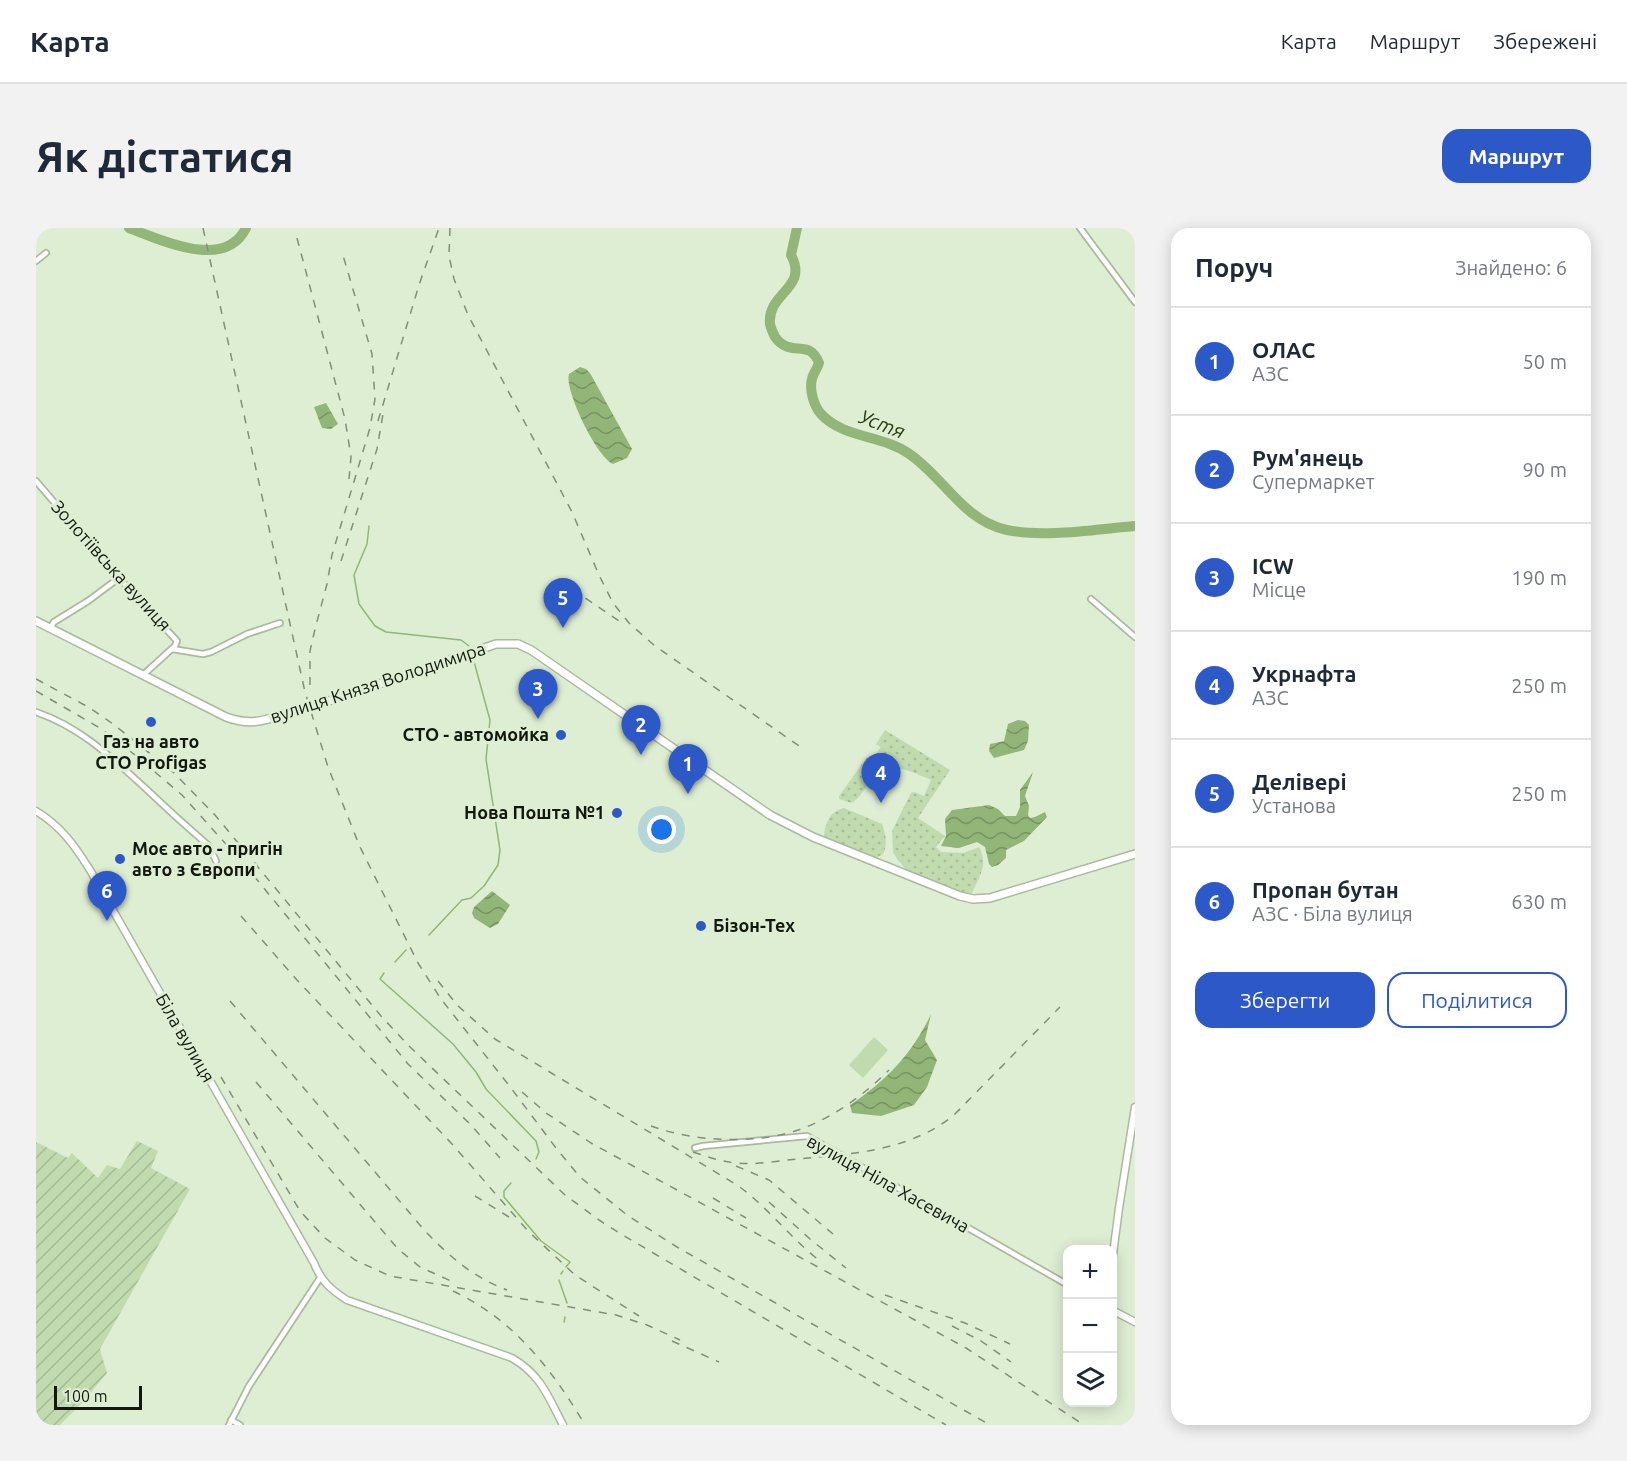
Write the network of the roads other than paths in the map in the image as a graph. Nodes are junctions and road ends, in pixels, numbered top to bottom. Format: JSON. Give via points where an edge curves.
{"nodes":[{"id":1,"x":1080,"y":228,"type":"edge"},
{"id":2,"x":46,"y":253,"type":"dead end"},
{"id":3,"x":36,"y":261,"type":"edge"},
{"id":4,"x":1135,"y":303,"type":"edge"},
{"id":5,"x":36,"y":481,"type":"edge"},
{"id":6,"x":119,"y":578,"type":"junction"},
{"id":7,"x":1091,"y":599,"type":"dead end"},
{"id":8,"x":36,"y":621,"type":"edge"},
{"id":9,"x":280,"y":623,"type":"dead end"},
{"id":10,"x":50,"y":628,"type":"junction"},
{"id":11,"x":1135,"y":637,"type":"edge"},
{"id":12,"x":172,"y":650,"type":"junction"},
{"id":13,"x":143,"y":675,"type":"junction"},
{"id":14,"x":36,"y":712,"type":"edge"},
{"id":15,"x":36,"y":811,"type":"edge"},
{"id":16,"x":1135,"y":854,"type":"edge"},
{"id":17,"x":216,"y":861,"type":"dead end"},
{"id":18,"x":1135,"y":1107,"type":"edge"},
{"id":19,"x":695,"y":1148,"type":"dead end"},
{"id":20,"x":1115,"y":1245,"type":"edge"},
{"id":21,"x":320,"y":1278,"type":"junction"},
{"id":22,"x":1063,"y":1282,"type":"edge"},
{"id":23,"x":1117,"y":1312,"type":"edge"},
{"id":24,"x":1135,"y":1322,"type":"edge"},
{"id":25,"x":230,"y":1423,"type":"edge"},
{"id":26,"x":240,"y":1425,"type":"edge"},
{"id":27,"x":563,"y":1425,"type":"edge"}],
"edges":[{"from":1,"to":4,"type":"street"},
{"from":2,"to":3,"type":"street"},
{"from":5,"to":6,"type":"street","name":"Золотіївська вулиця"},
{"from":6,"to":10,"type":"street"},
{"from":6,"to":12,"type":"street","name":"Золотіївська вулиця","via":[[176,639]]},
{"from":7,"to":11,"type":"street"},
{"from":8,"to":10,"type":"main road","name":"вулиця Князя Володимира"},
{"from":9,"to":12,"type":"street","via":[[203,654]]},
{"from":10,"to":13,"type":"main road","name":"вулиця Князя Володимира"},
{"from":12,"to":13,"type":"street","name":"Золотіївська вулиця"},
{"from":13,"to":16,"type":"main road","name":"вулиця Князя Володимира","bridge":true,"via":[[239,721],[254,723],[496,644],[518,644],[770,815],[813,837],[960,896],[990,898]]},
{"from":14,"to":17,"type":"street","via":[[100,746],[209,846]]},
{"from":15,"to":21,"type":"street","name":"Біла вулиця","via":[[75,845]]},
{"from":18,"to":20,"type":"street"},
{"from":19,"to":22,"type":"street","name":"вулиця Ніла Хасевича","via":[[807,1136]]},
{"from":21,"to":25,"type":"street","via":[[249,1386]]},
{"from":21,"to":27,"type":"street","name":"Біла вулиця","via":[[347,1300],[512,1358],[527,1367],[537,1377]]},
{"from":23,"to":24,"type":"street"},
{"from":25,"to":26,"type":"street"}]}
